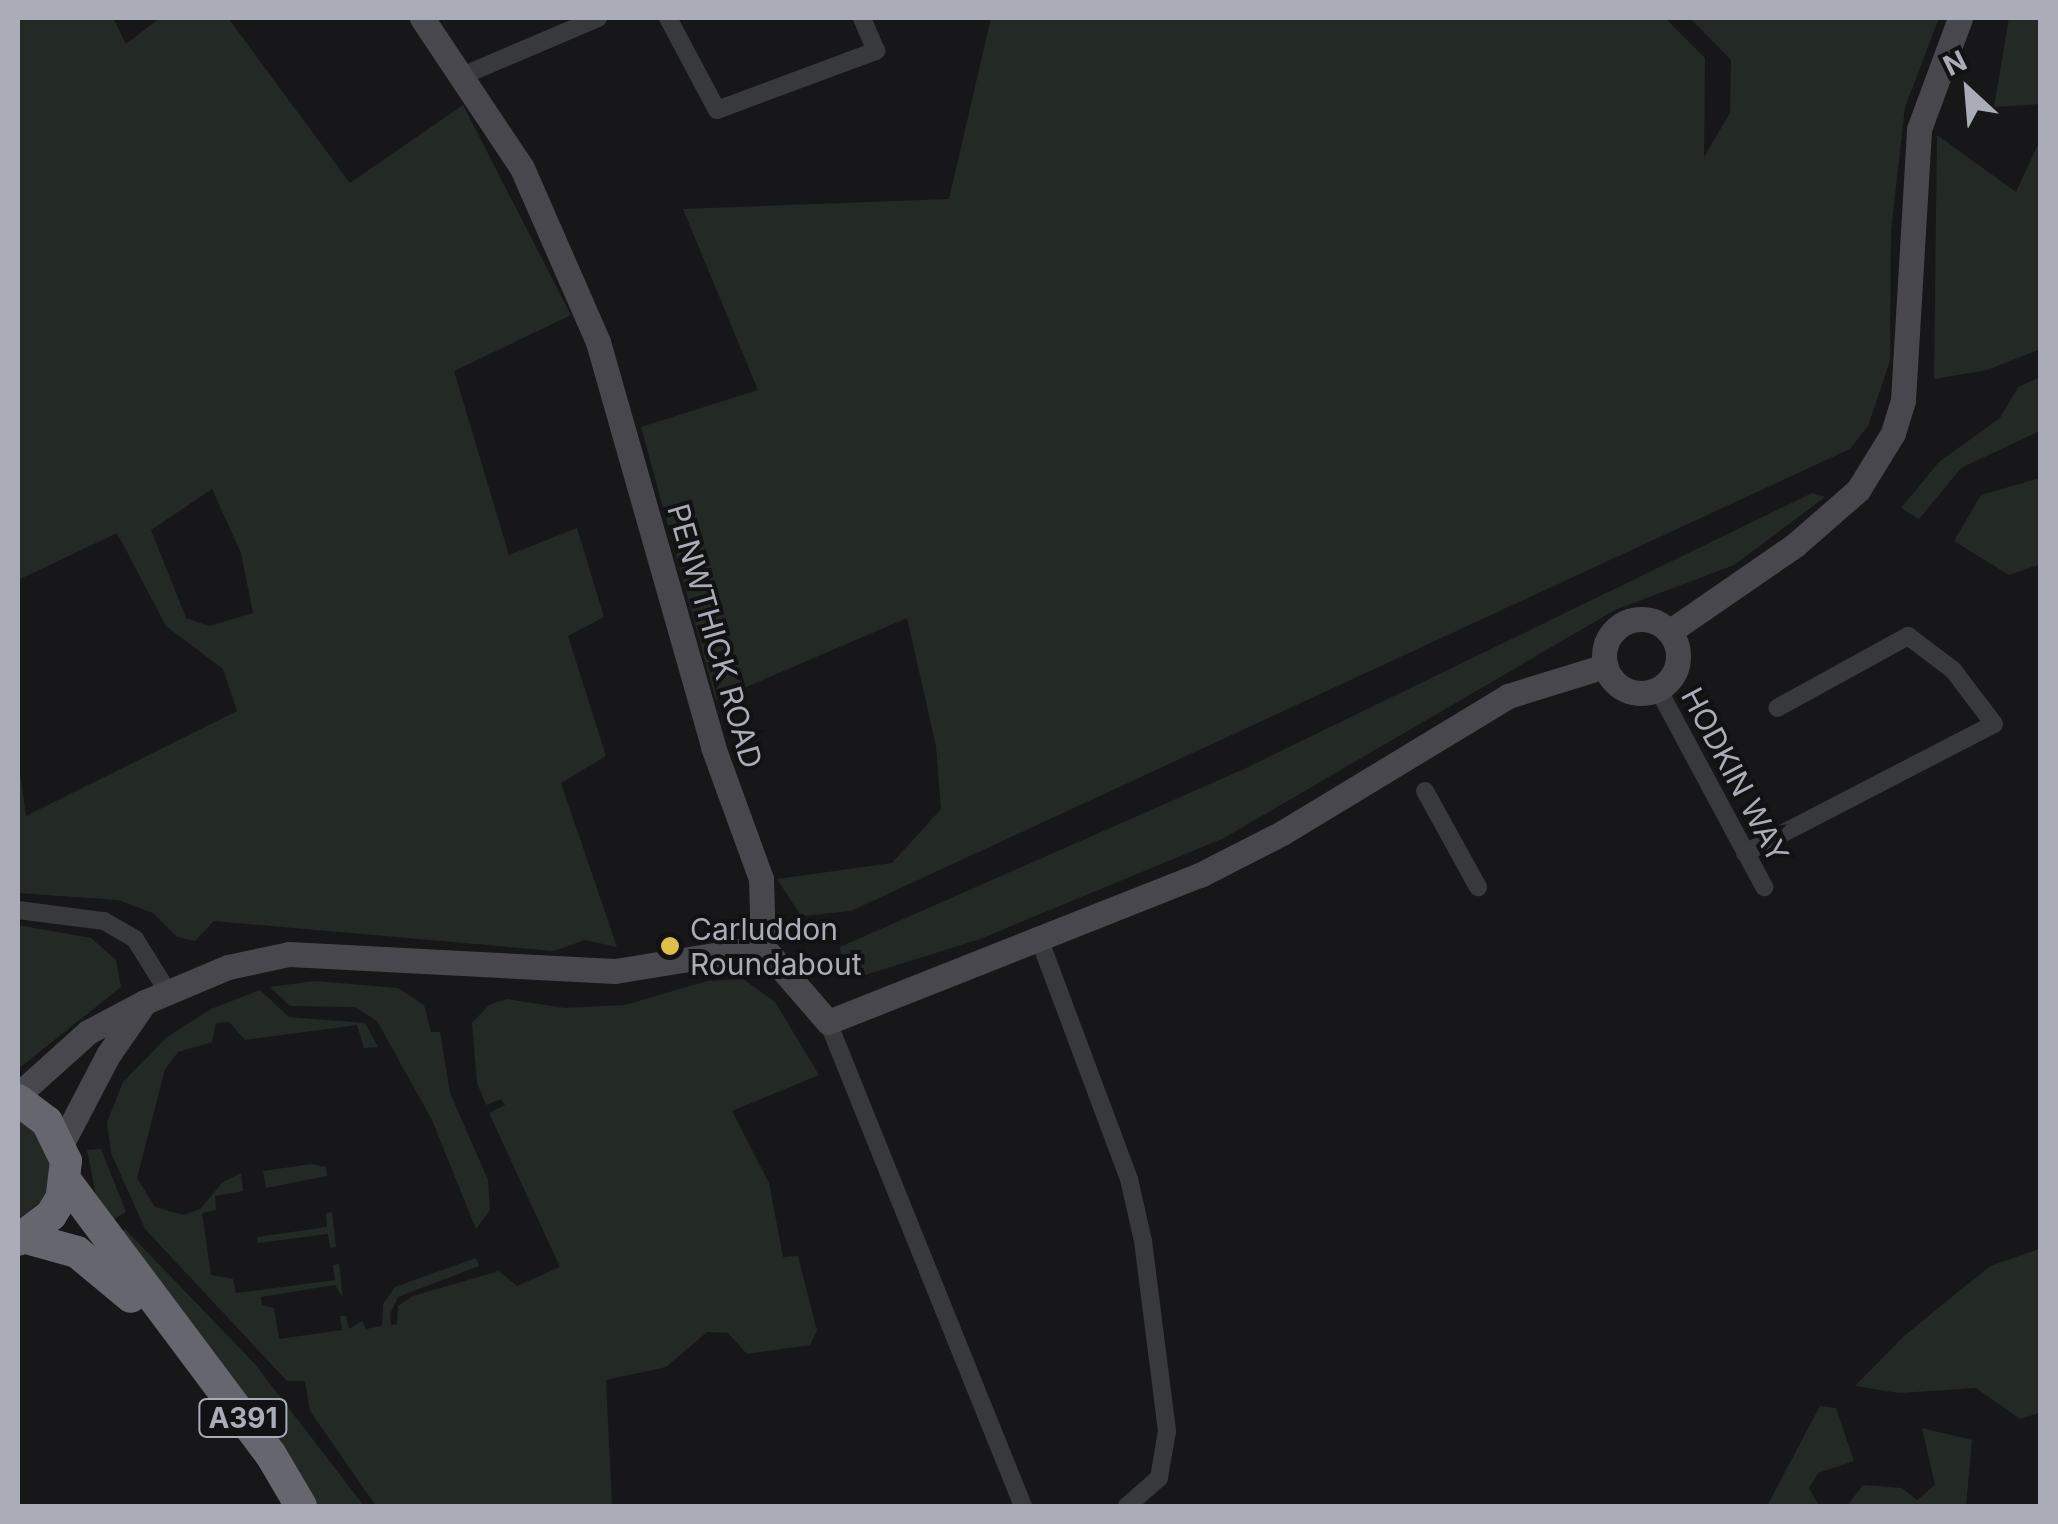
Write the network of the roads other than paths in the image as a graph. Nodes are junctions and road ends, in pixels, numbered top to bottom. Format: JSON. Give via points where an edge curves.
{"nodes":[{"id":1,"x":422,"y":18,"type":"edge"},
{"id":2,"x":598,"y":18,"type":"edge"},
{"id":3,"x":668,"y":18,"type":"edge"},
{"id":4,"x":862,"y":18,"type":"edge"},
{"id":5,"x":1960,"y":18,"type":"edge"},
{"id":6,"x":462,"y":76,"type":"junction"},
{"id":7,"x":1669,"y":632,"type":"junction"},
{"id":8,"x":1605,"y":666,"type":"junction"},
{"id":9,"x":1658,"y":689,"type":"junction"},
{"id":10,"x":1777,"y":708,"type":"dead end"},
{"id":11,"x":1425,"y":791,"type":"dead end"},
{"id":12,"x":1745,"y":853,"type":"junction"},
{"id":13,"x":1478,"y":887,"type":"dead end"},
{"id":14,"x":1764,"y":887,"type":"dead end"},
{"id":15,"x":18,"y":910,"type":"edge"},
{"id":16,"x":1040,"y":941,"type":"junction"},
{"id":17,"x":763,"y":947,"type":"junction"},
{"id":18,"x":157,"y":997,"type":"junction"},
{"id":19,"x":828,"y":1022,"type":"junction"},
{"id":20,"x":18,"y":1097,"type":"edge"},
{"id":21,"x":62,"y":1143,"type":"junction"},
{"id":22,"x":66,"y":1181,"type":"junction"},
{"id":23,"x":20,"y":1238,"type":"edge"},
{"id":24,"x":177,"y":1335,"type":"junction"},
{"id":25,"x":301,"y":1506,"type":"edge"},
{"id":26,"x":1023,"y":1506,"type":"edge"},
{"id":27,"x":1127,"y":1506,"type":"edge"}],
"edges":[{"from":1,"to":6,"type":"main road","name":"PENWTHICK ROAD"},
{"from":2,"to":6,"type":"street"},
{"from":3,"to":4,"type":"street","via":[[717,110],[876,51]]},
{"from":5,"to":7,"type":"main road","via":[[1919,130],[1903,400],[1893,434],[1858,490],[1795,544]]},
{"from":6,"to":17,"type":"main road","name":"PENWTHICK ROAD","via":[[522,168],[598,342],[715,754],[760,879]]},
{"from":7,"to":8,"type":"main road","via":[[1650,620],[1618,626],[1606,644]]},
{"from":7,"to":9,"type":"main road","via":[[1677,663]]},
{"from":8,"to":9,"type":"main road","via":[[1626,690]]},
{"from":8,"to":16,"type":"main road","via":[[1508,696],[1282,833]]},
{"from":9,"to":12,"type":"street","name":"HODKIN WAY"},
{"from":10,"to":12,"type":"street","via":[[1908,636],[1954,670],[1994,724]]},
{"from":11,"to":13,"type":"street"},
{"from":12,"to":14,"type":"street","name":"HODKIN WAY"},
{"from":15,"to":18,"type":"street","via":[[104,922],[136,939]]},
{"from":16,"to":19,"type":"main road"},
{"from":16,"to":27,"type":"street","via":[[1129,1179],[1143,1241],[1168,1431],[1159,1478]]},
{"from":17,"to":18,"type":"main road","via":[[615,971],[289,954],[228,967]]},
{"from":17,"to":19,"type":"main road"},
{"from":18,"to":20,"type":"main road","via":[[88,1032]]},
{"from":18,"to":21,"type":"main road","via":[[108,1055]]},
{"from":19,"to":26,"type":"street"},
{"from":20,"to":21,"type":"highway"},
{"from":21,"to":22,"type":"highway"},
{"from":22,"to":23,"type":"highway","via":[[51,1215]]},
{"from":22,"to":24,"type":"highway","number":"A391"},
{"from":23,"to":24,"type":"highway","number":"A391","via":[[77,1252]]},
{"from":24,"to":25,"type":"highway","number":"A391","via":[[271,1455]]}]}
